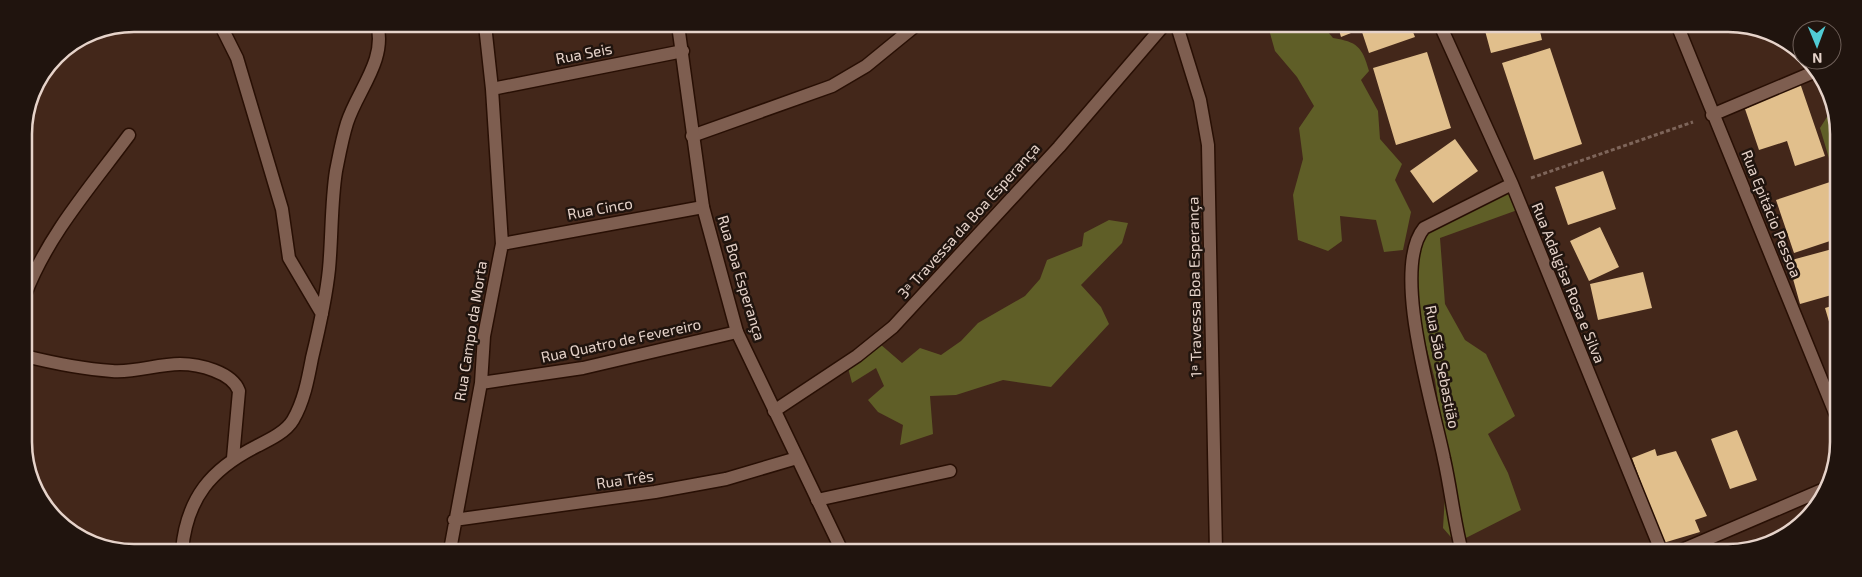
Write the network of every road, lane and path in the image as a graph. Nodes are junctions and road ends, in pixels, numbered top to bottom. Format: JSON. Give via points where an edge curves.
{"nodes":[{"id":1,"x":224,"y":32,"type":"edge"},
{"id":2,"x":380,"y":32,"type":"edge"},
{"id":3,"x":485,"y":32,"type":"edge"},
{"id":4,"x":679,"y":32,"type":"edge"},
{"id":5,"x":908,"y":32,"type":"edge"},
{"id":6,"x":1158,"y":32,"type":"edge"},
{"id":7,"x":1179,"y":32,"type":"edge"},
{"id":8,"x":1443,"y":32,"type":"edge"},
{"id":9,"x":1680,"y":32,"type":"edge"},
{"id":10,"x":683,"y":51,"type":"junction"},
{"id":11,"x":1809,"y":74,"type":"edge"},
{"id":12,"x":492,"y":89,"type":"junction"},
{"id":13,"x":1712,"y":116,"type":"junction"},
{"id":14,"x":129,"y":136,"type":"dead end"},
{"id":15,"x":692,"y":136,"type":"junction"},
{"id":16,"x":1512,"y":184,"type":"junction"},
{"id":17,"x":703,"y":207,"type":"junction"},
{"id":18,"x":502,"y":244,"type":"junction"},
{"id":19,"x":33,"y":275,"type":"edge"},
{"id":20,"x":322,"y":314,"type":"junction"},
{"id":21,"x":737,"y":332,"type":"junction"},
{"id":22,"x":32,"y":357,"type":"edge"},
{"id":23,"x":481,"y":383,"type":"junction"},
{"id":24,"x":1830,"y":401,"type":"edge"},
{"id":25,"x":774,"y":411,"type":"junction"},
{"id":26,"x":234,"y":458,"type":"junction"},
{"id":27,"x":797,"y":458,"type":"junction"},
{"id":28,"x":950,"y":471,"type":"dead end"},
{"id":29,"x":1816,"y":493,"type":"edge"},
{"id":30,"x":817,"y":500,"type":"junction"},
{"id":31,"x":454,"y":520,"type":"junction"},
{"id":32,"x":182,"y":544,"type":"edge"},
{"id":33,"x":451,"y":544,"type":"edge"},
{"id":34,"x":839,"y":544,"type":"edge"},
{"id":35,"x":1216,"y":544,"type":"edge"},
{"id":36,"x":1460,"y":544,"type":"edge"},
{"id":37,"x":1658,"y":544,"type":"edge"},
{"id":38,"x":1696,"y":544,"type":"edge"}],
"edges":[{"from":1,"to":20,"type":"street","via":[[237,58],[282,209],[289,258]]},
{"from":2,"to":20,"type":"street","via":[[373,69],[347,122],[336,172],[329,271]]},
{"from":3,"to":12,"type":"street","name":"Rua Campo da Morta"},
{"from":4,"to":10,"type":"street","name":"Rua Boa Esperança"},
{"from":5,"to":15,"type":"street","via":[[866,66],[832,86]]},
{"from":6,"to":25,"type":"street","name":"3ª Travessa da Boa Esperança","via":[[1059,147],[893,327],[857,356]]},
{"from":7,"to":35,"type":"street","name":"1ª Travessa Boa Esperança","via":[[1200,100],[1208,145]]},
{"from":8,"to":16,"type":"street","name":"Rua Adalgisa Rosa e Silva"},
{"from":9,"to":13,"type":"street","name":"Rua Epitácio Pessoa"},
{"from":10,"to":12,"type":"street","name":"Rua Seis"},
{"from":10,"to":15,"type":"street","name":"Rua Boa Esperança"},
{"from":11,"to":13,"type":"street"},
{"from":12,"to":18,"type":"street","name":"Rua Campo da Morta"},
{"from":13,"to":16,"type":"path"},
{"from":13,"to":24,"type":"street","name":"Rua Epitácio Pessoa"},
{"from":14,"to":19,"type":"street","via":[[83,197]]},
{"from":15,"to":17,"type":"street","name":"Rua Boa Esperança"},
{"from":16,"to":36,"type":"street","name":"Rua São Sebastião","via":[[1424,228],[1416,238],[1412,256],[1412,305],[1419,350]]},
{"from":16,"to":37,"type":"street","name":"Rua Adalgisa Rosa e Silva"},
{"from":17,"to":18,"type":"street","name":"Rua Cinco"},
{"from":17,"to":21,"type":"street","name":"Rua Boa Esperança"},
{"from":18,"to":23,"type":"street","name":"Rua Campo da Morta","via":[[484,336]]},
{"from":20,"to":26,"type":"street","via":[[307,381],[292,422],[274,437]]},
{"from":21,"to":23,"type":"street","name":"Rua Quatro de Fevereiro","via":[[583,368]]},
{"from":21,"to":25,"type":"street","name":"Rua Boa Esperança"},
{"from":22,"to":26,"type":"street","via":[[114,371],[180,364],[230,378],[239,391]]},
{"from":23,"to":31,"type":"street","name":"Rua Campo da Morta"},
{"from":25,"to":27,"type":"street","name":"Rua Boa Esperança"},
{"from":26,"to":32,"type":"street","via":[[207,481],[194,502],[183,532]]},
{"from":27,"to":30,"type":"street","name":"Rua Boa Esperança"},
{"from":27,"to":31,"type":"street","name":"Rua Três","via":[[726,479],[655,492]]},
{"from":28,"to":30,"type":"street"},
{"from":29,"to":38,"type":"street"},
{"from":30,"to":34,"type":"street","name":"Rua Boa Esperança"},
{"from":31,"to":33,"type":"street","name":"Rua Campo da Morta"}]}
